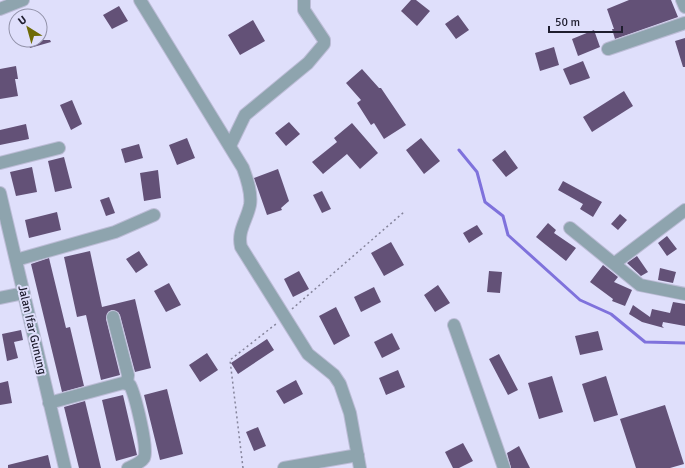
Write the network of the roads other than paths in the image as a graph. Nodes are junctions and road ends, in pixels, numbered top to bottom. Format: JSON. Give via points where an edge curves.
{"nodes":[{"id":1,"x":23,"y":0,"type":"edge"},
{"id":2,"x":140,"y":0,"type":"edge"},
{"id":3,"x":682,"y":0,"type":"edge"},
{"id":4,"x":304,"y":1,"type":"edge"},
{"id":5,"x":685,"y":7,"type":"edge"},
{"id":6,"x":0,"y":9,"type":"edge"},
{"id":7,"x":685,"y":23,"type":"edge"},
{"id":8,"x":608,"y":49,"type":"dead end"},
{"id":9,"x":230,"y":146,"type":"junction"},
{"id":10,"x":59,"y":148,"type":"dead end"},
{"id":11,"x":0,"y":163,"type":"edge"},
{"id":12,"x":0,"y":193,"type":"edge"},
{"id":13,"x":685,"y":210,"type":"edge"},
{"id":14,"x":154,"y":215,"type":"dead end"},
{"id":15,"x":570,"y":228,"type":"dead end"},
{"id":16,"x":16,"y":260,"type":"junction"},
{"id":17,"x":615,"y":264,"type":"junction"},
{"id":18,"x":24,"y":293,"type":"junction"},
{"id":19,"x":685,"y":294,"type":"edge"},
{"id":20,"x":0,"y":298,"type":"edge"},
{"id":21,"x":113,"y":317,"type":"dead end"},
{"id":22,"x":454,"y":325,"type":"dead end"},
{"id":23,"x":127,"y":383,"type":"junction"},
{"id":24,"x":49,"y":403,"type":"junction"},
{"id":25,"x":358,"y":455,"type":"junction"},
{"id":26,"x":65,"y":468,"type":"edge"},
{"id":27,"x":128,"y":468,"type":"edge"},
{"id":28,"x":284,"y":468,"type":"edge"},
{"id":29,"x":360,"y":468,"type":"edge"},
{"id":30,"x":504,"y":468,"type":"edge"}],
"edges":[{"from":1,"to":6,"type":"street"},
{"from":2,"to":9,"type":"street"},
{"from":3,"to":5,"type":"street"},
{"from":4,"to":9,"type":"street","via":[[304,10],[324,40],[324,44],[308,63],[245,115]]},
{"from":7,"to":8,"type":"street"},
{"from":9,"to":25,"type":"street","via":[[243,168],[250,197],[239,235],[241,247],[308,354],[334,375],[340,384],[350,413]]},
{"from":10,"to":11,"type":"street"},
{"from":12,"to":16,"type":"street","name":"Jalan Ifar Gunung"},
{"from":13,"to":17,"type":"street"},
{"from":14,"to":16,"type":"street","via":[[115,232]]},
{"from":15,"to":17,"type":"street"},
{"from":16,"to":18,"type":"street","name":"Jalan Ifar Gunung"},
{"from":17,"to":19,"type":"street","via":[[640,284]]},
{"from":18,"to":20,"type":"street"},
{"from":18,"to":24,"type":"street","name":"Jalan Ifar Gunung"},
{"from":21,"to":23,"type":"street","via":[[128,375]]},
{"from":22,"to":30,"type":"street"},
{"from":23,"to":24,"type":"street"},
{"from":23,"to":27,"type":"street","via":[[136,403],[146,451],[141,461]]},
{"from":24,"to":26,"type":"street","name":"Jalan Ifar Gunung"},
{"from":25,"to":28,"type":"street"},
{"from":25,"to":29,"type":"street"}]}
